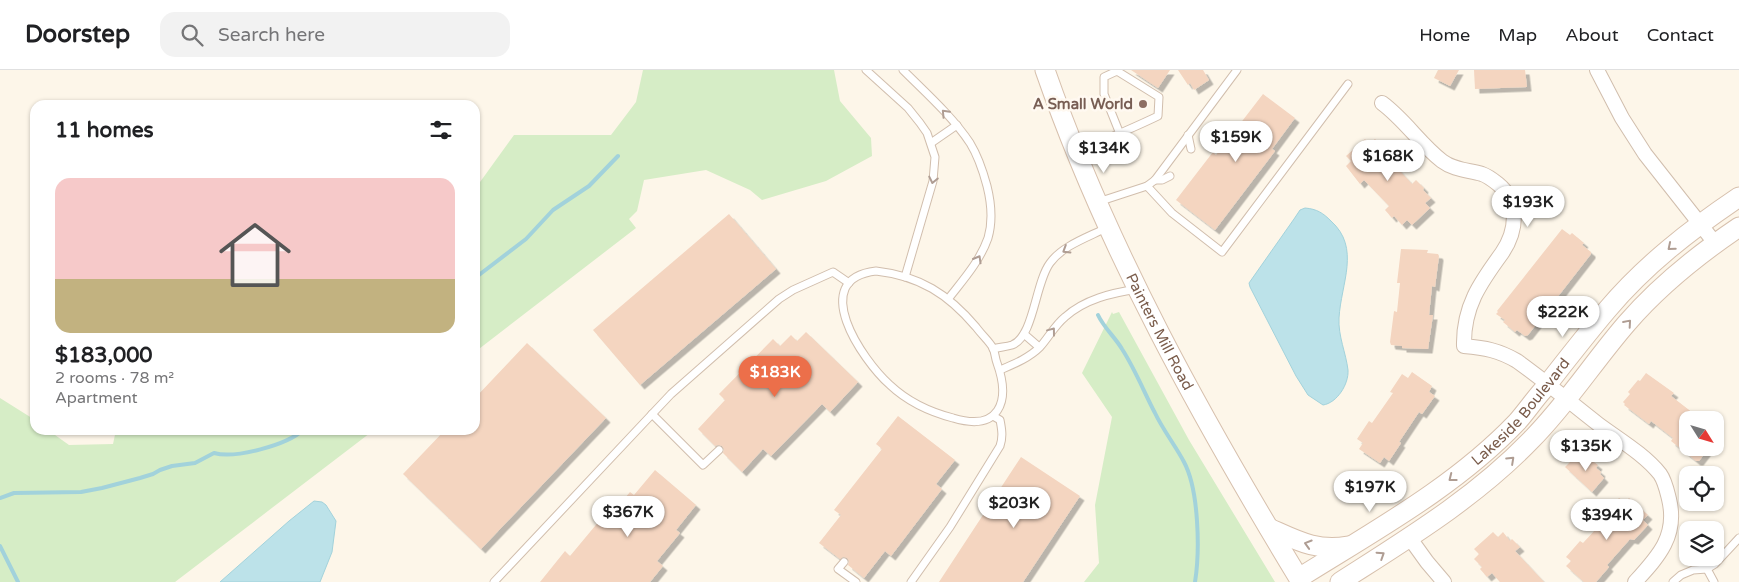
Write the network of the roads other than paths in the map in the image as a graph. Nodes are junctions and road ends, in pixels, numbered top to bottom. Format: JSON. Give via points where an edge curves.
{"nodes":[{"id":1,"x":866,"y":70,"type":"edge"},
{"id":2,"x":903,"y":70,"type":"edge"},
{"id":3,"x":1045,"y":70,"type":"edge"},
{"id":4,"x":1236,"y":70,"type":"edge"},
{"id":5,"x":1599,"y":70,"type":"edge"},
{"id":6,"x":1348,"y":84,"type":"dead end"},
{"id":7,"x":1382,"y":103,"type":"dead end"},
{"id":8,"x":957,"y":125,"type":"junction"},
{"id":9,"x":1120,"y":134,"type":"junction"},
{"id":10,"x":1188,"y":135,"type":"junction"},
{"id":11,"x":931,"y":143,"type":"junction"},
{"id":12,"x":1191,"y":149,"type":"dead end"},
{"id":13,"x":1077,"y":152,"type":"junction"},
{"id":14,"x":1170,"y":176,"type":"dead end"},
{"id":15,"x":1154,"y":180,"type":"junction"},
{"id":16,"x":1147,"y":186,"type":"junction"},
{"id":17,"x":1739,"y":197,"type":"edge"},
{"id":18,"x":1098,"y":202,"type":"junction"},
{"id":19,"x":1700,"y":223,"type":"junction"},
{"id":20,"x":1109,"y":227,"type":"junction"},
{"id":21,"x":1739,"y":227,"type":"edge"},
{"id":22,"x":1715,"y":243,"type":"junction"},
{"id":23,"x":905,"y":277,"type":"junction"},
{"id":24,"x":849,"y":283,"type":"junction"},
{"id":25,"x":1138,"y":289,"type":"junction"},
{"id":26,"x":949,"y":298,"type":"junction"},
{"id":27,"x":1024,"y":334,"type":"junction"},
{"id":28,"x":1039,"y":347,"type":"junction"},
{"id":29,"x":993,"y":349,"type":"junction"},
{"id":30,"x":1000,"y":370,"type":"junction"},
{"id":31,"x":1547,"y":384,"type":"junction"},
{"id":32,"x":1567,"y":400,"type":"junction"},
{"id":33,"x":652,"y":414,"type":"junction"},
{"id":34,"x":993,"y":416,"type":"junction"},
{"id":35,"x":719,"y":450,"type":"dead end"},
{"id":36,"x":1269,"y":528,"type":"junction"},
{"id":37,"x":1409,"y":537,"type":"junction"},
{"id":38,"x":1739,"y":538,"type":"edge"},
{"id":39,"x":1350,"y":546,"type":"junction"},
{"id":40,"x":844,"y":562,"type":"dead end"},
{"id":41,"x":1706,"y":569,"type":"junction"},
{"id":42,"x":1300,"y":580,"type":"edge"},
{"id":43,"x":494,"y":582,"type":"edge"},
{"id":44,"x":856,"y":582,"type":"edge"},
{"id":45,"x":911,"y":582,"type":"edge"},
{"id":46,"x":1340,"y":582,"type":"edge"},
{"id":47,"x":1444,"y":582,"type":"edge"},
{"id":48,"x":1635,"y":582,"type":"edge"},
{"id":49,"x":1673,"y":582,"type":"edge"},
{"id":50,"x":1714,"y":582,"type":"edge"}],
"edges":[{"from":1,"to":11,"type":"lane","via":[[908,108]]},
{"from":8,"to":2,"type":"lane","one_way":true},
{"from":3,"to":13,"type":"main road","name":"Painters Mill Road"},
{"from":4,"to":10,"type":"lane"},
{"from":5,"to":19,"type":"street","via":[[1644,154]]},
{"from":6,"to":16,"type":"lane","via":[[1222,252],[1172,213]]},
{"from":7,"to":31,"type":"street","via":[[1445,163],[1492,179],[1510,199],[1514,227],[1510,242],[1474,295],[1465,324],[1464,346],[1502,353]]},
{"from":8,"to":11,"type":"lane"},
{"from":26,"to":8,"type":"lane","one_way":true,"via":[[981,254],[991,218],[990,198],[979,162]]},
{"from":9,"to":9,"type":"lane","via":[[1158,116],[1159,97],[1117,71],[1104,77],[1104,94]]},
{"from":9,"to":13,"type":"lane"},
{"from":10,"to":12,"type":"lane"},
{"from":10,"to":15,"type":"lane"},
{"from":11,"to":23,"type":"lane","one_way":true,"via":[[933,181]]},
{"from":13,"to":18,"type":"main road","name":"Painters Mill Road"},
{"from":14,"to":15,"type":"lane"},
{"from":15,"to":16,"type":"lane"},
{"from":16,"to":18,"type":"lane"},
{"from":17,"to":19,"type":"main road","name":"Lakeside Boulevard"},
{"from":18,"to":20,"type":"main road","name":"Painters Mill Road"},
{"from":19,"to":22,"type":"street"},
{"from":19,"to":31,"type":"main road","name":"Lakeside Boulevard","one_way":true,"via":[[1642,273]]},
{"from":20,"to":25,"type":"main road","name":"Painters Mill Road"},
{"from":20,"to":27,"type":"lane","one_way":true,"via":[[1062,250],[1051,262],[1044,273]]},
{"from":21,"to":22,"type":"main road","name":"Lakeside Boulevard"},
{"from":32,"to":22,"type":"main road","name":"Lakeside Boulevard","one_way":true,"via":[[1634,316],[1660,289]]},
{"from":23,"to":24,"type":"lane","via":[[867,272]]},
{"from":23,"to":26,"type":"lane"},
{"from":24,"to":33,"type":"lane","via":[[834,272],[779,299]]},
{"from":24,"to":34,"type":"lane","via":[[842,303],[849,326],[861,350],[890,385],[934,413],[966,422],[981,422]]},
{"from":28,"to":25,"type":"lane","one_way":true,"via":[[1066,315],[1080,306],[1112,294]]},
{"from":25,"to":36,"type":"main road","name":"Painters Mill Road","via":[[1205,421]]},
{"from":26,"to":29,"type":"lane"},
{"from":27,"to":28,"type":"lane"},
{"from":27,"to":29,"type":"lane","via":[[1014,344]]},
{"from":28,"to":30,"type":"lane","via":[[1020,362]]},
{"from":29,"to":30,"type":"lane"},
{"from":30,"to":34,"type":"lane","via":[[1003,391],[1001,403]]},
{"from":31,"to":32,"type":"street"},
{"from":31,"to":39,"type":"main road","name":"Lakeside Boulevard","one_way":true,"via":[[1517,422],[1482,454],[1422,500]]},
{"from":37,"to":32,"type":"main road","name":"Lakeside Boulevard","one_way":true,"via":[[1466,499],[1499,471]]},
{"from":32,"to":48,"type":"street","via":[[1651,465],[1661,476],[1667,491],[1671,508],[1669,536],[1662,550]]},
{"from":33,"to":35,"type":"lane","via":[[704,465]]},
{"from":33,"to":43,"type":"lane"},
{"from":34,"to":45,"type":"lane","via":[[1000,420],[1003,436],[1000,446],[950,527]]},
{"from":39,"to":36,"type":"main road","one_way":true,"via":[[1334,549],[1308,545]]},
{"from":36,"to":42,"type":"main road","name":"Painters Mill Road"},
{"from":46,"to":37,"type":"main road","name":"Lakeside Boulevard","one_way":true},
{"from":37,"to":47,"type":"street"},
{"from":38,"to":41,"type":"lane","via":[[1715,564]]},
{"from":39,"to":42,"type":"main road","name":"Lakeside Boulevard"},
{"from":40,"to":44,"type":"lane","via":[[838,569]]},
{"from":41,"to":49,"type":"lane","via":[[1693,570]]},
{"from":41,"to":50,"type":"lane"}]}
